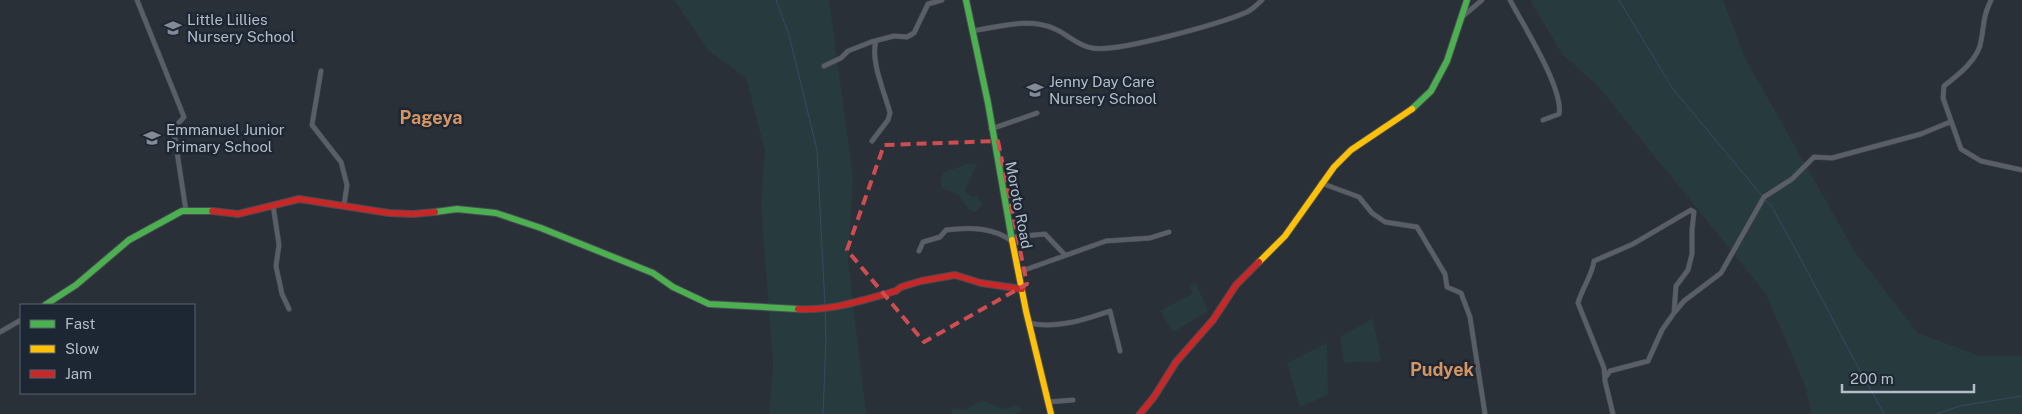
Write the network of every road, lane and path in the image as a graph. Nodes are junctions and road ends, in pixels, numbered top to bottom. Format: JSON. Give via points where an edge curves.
{"nodes":[{"id":1,"x":137,"y":0,"type":"edge"},
{"id":2,"x":942,"y":0,"type":"edge"},
{"id":3,"x":966,"y":0,"type":"edge"},
{"id":4,"x":1262,"y":0,"type":"edge"},
{"id":5,"x":1467,"y":0,"type":"edge"},
{"id":6,"x":1482,"y":0,"type":"edge"},
{"id":7,"x":1510,"y":0,"type":"edge"},
{"id":8,"x":1991,"y":0,"type":"edge"},
{"id":9,"x":1462,"y":17,"type":"junction"},
{"id":10,"x":972,"y":31,"type":"junction"},
{"id":11,"x":876,"y":41,"type":"junction"},
{"id":12,"x":824,"y":66,"type":"dead end"},
{"id":13,"x":321,"y":71,"type":"dead end"},
{"id":14,"x":1038,"y":113,"type":"dead end"},
{"id":15,"x":1543,"y":120,"type":"dead end"},
{"id":16,"x":1950,"y":122,"type":"junction"},
{"id":17,"x":991,"y":129,"type":"junction"},
{"id":18,"x":872,"y":141,"type":"dead end"},
{"id":19,"x":2022,"y":170,"type":"edge"},
{"id":20,"x":1321,"y":184,"type":"junction"},
{"id":21,"x":273,"y":205,"type":"junction"},
{"id":22,"x":344,"y":205,"type":"junction"},
{"id":23,"x":186,"y":211,"type":"junction"},
{"id":24,"x":1169,"y":232,"type":"dead end"},
{"id":25,"x":1013,"y":239,"type":"junction"},
{"id":26,"x":919,"y":251,"type":"dead end"},
{"id":27,"x":1065,"y":255,"type":"junction"},
{"id":28,"x":1019,"y":272,"type":"junction"},
{"id":29,"x":1022,"y":289,"type":"junction"},
{"id":30,"x":46,"y":304,"type":"edge"},
{"id":31,"x":289,"y":309,"type":"dead end"},
{"id":32,"x":1674,"y":313,"type":"junction"},
{"id":33,"x":20,"y":321,"type":"edge"},
{"id":34,"x":1029,"y":324,"type":"junction"},
{"id":35,"x":0,"y":332,"type":"edge"},
{"id":36,"x":1120,"y":351,"type":"dead end"},
{"id":37,"x":1604,"y":368,"type":"junction"},
{"id":38,"x":1610,"y":371,"type":"junction"},
{"id":39,"x":1605,"y":378,"type":"junction"},
{"id":40,"x":1073,"y":400,"type":"dead end"},
{"id":41,"x":1048,"y":402,"type":"junction"},
{"id":42,"x":1051,"y":414,"type":"edge"},
{"id":43,"x":1140,"y":414,"type":"edge"},
{"id":44,"x":1485,"y":414,"type":"edge"},
{"id":45,"x":1613,"y":414,"type":"edge"}],
"edges":[{"from":1,"to":23,"type":"street","via":[[184,117],[174,132]]},
{"from":2,"to":11,"type":"street","via":[[928,4],[914,33]]},
{"from":3,"to":10,"type":"street","name":"Moroto Road"},
{"from":4,"to":10,"type":"street","via":[[1248,11],[1220,22],[1100,49],[1083,46],[1043,24],[1014,24]]},
{"from":5,"to":9,"type":"street"},
{"from":6,"to":9,"type":"street"},
{"from":7,"to":15,"type":"street","via":[[1548,70],[1560,106],[1559,114]]},
{"from":8,"to":16,"type":"street","via":[[1983,17],[1980,45],[1973,59],[1944,86],[1943,98]]},
{"from":9,"to":20,"type":"street","via":[[1445,67],[1430,92],[1409,111],[1342,157]]},
{"from":10,"to":17,"type":"street","name":"Moroto Road"},
{"from":11,"to":12,"type":"street","via":[[848,51]]},
{"from":11,"to":18,"type":"street","via":[[878,70],[890,113]]},
{"from":13,"to":22,"type":"street","via":[[312,124],[342,162],[347,185]]},
{"from":14,"to":17,"type":"street"},
{"from":16,"to":19,"type":"street","via":[[1958,144],[1970,156]]},
{"from":16,"to":32,"type":"street","via":[[1921,134],[1832,158],[1819,156],[1810,160],[1792,179],[1764,197],[1721,273],[1684,301]]},
{"from":17,"to":25,"type":"street","name":"Moroto Road"},
{"from":20,"to":43,"type":"street","via":[[1285,236],[1236,285]]},
{"from":20,"to":44,"type":"street","via":[[1359,198],[1372,214],[1385,222],[1417,228],[1445,274],[1447,288],[1461,293],[1469,313]]},
{"from":21,"to":22,"type":"street","via":[[299,199]]},
{"from":21,"to":23,"type":"street","via":[[238,214]]},
{"from":21,"to":31,"type":"street","via":[[279,245],[276,266]]},
{"from":22,"to":29,"type":"street","via":[[396,214],[457,209],[496,213],[653,273],[709,304],[816,310],[956,275],[981,283]]},
{"from":23,"to":30,"type":"street","via":[[129,240],[76,285]]},
{"from":24,"to":27,"type":"street","via":[[1150,238],[1106,241]]},
{"from":25,"to":26,"type":"street","via":[[991,231],[961,228],[946,230],[940,237],[923,242]]},
{"from":25,"to":27,"type":"street","via":[[1045,234]]},
{"from":25,"to":28,"type":"street","name":"Moroto Road"},
{"from":27,"to":28,"type":"street"},
{"from":28,"to":29,"type":"street","name":"Moroto Road"},
{"from":29,"to":34,"type":"street","name":"Moroto Road"},
{"from":32,"to":37,"type":"street","via":[[1676,286],[1688,270],[1692,254],[1694,212],[1691,210],[1633,244],[1594,260],[1578,303]]},
{"from":32,"to":38,"type":"street","via":[[1648,361]]},
{"from":33,"to":35,"type":"street"},
{"from":34,"to":36,"type":"street","via":[[1070,323],[1110,312]]},
{"from":34,"to":41,"type":"street","name":"Moroto Road"},
{"from":37,"to":38,"type":"street"},
{"from":37,"to":39,"type":"street"},
{"from":38,"to":39,"type":"street"},
{"from":39,"to":45,"type":"street"},
{"from":40,"to":41,"type":"street"},
{"from":41,"to":42,"type":"street","name":"Moroto Road"}]}
